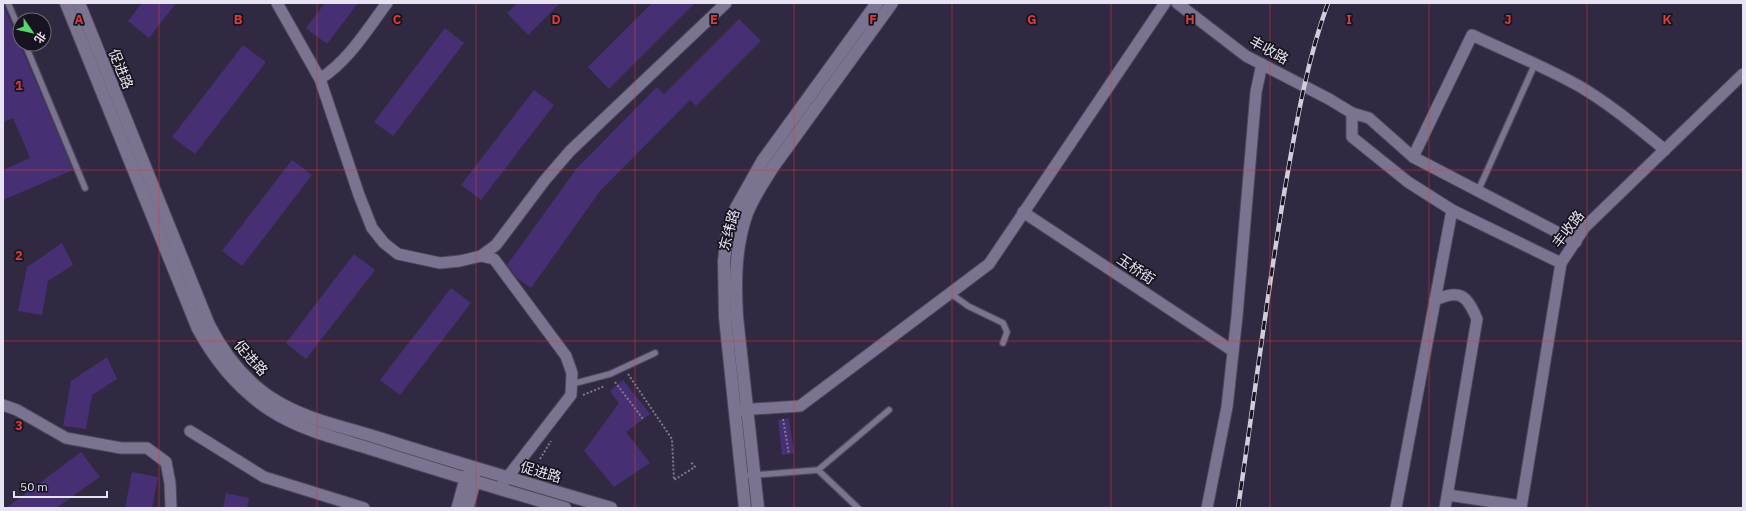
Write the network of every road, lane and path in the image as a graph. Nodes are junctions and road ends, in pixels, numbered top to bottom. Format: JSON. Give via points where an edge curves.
{"nodes":[{"id":1,"x":8,"y":3,"type":"edge"},
{"id":2,"x":66,"y":3,"type":"edge"},
{"id":3,"x":79,"y":3,"type":"edge"},
{"id":4,"x":277,"y":3,"type":"edge"},
{"id":5,"x":387,"y":3,"type":"edge"},
{"id":6,"x":726,"y":3,"type":"edge"},
{"id":7,"x":877,"y":3,"type":"edge"},
{"id":8,"x":892,"y":3,"type":"edge"},
{"id":9,"x":1165,"y":3,"type":"edge"},
{"id":10,"x":1177,"y":3,"type":"edge"},
{"id":11,"x":12,"y":12,"type":"edge"},
{"id":12,"x":28,"y":52,"type":"edge"},
{"id":13,"x":1262,"y":64,"type":"junction"},
{"id":14,"x":1535,"y":64,"type":"junction"},
{"id":15,"x":1743,"y":74,"type":"edge"},
{"id":16,"x":320,"y":79,"type":"junction"},
{"id":17,"x":1352,"y":113,"type":"junction"},
{"id":18,"x":1665,"y":150,"type":"junction"},
{"id":19,"x":1413,"y":157,"type":"junction"},
{"id":20,"x":86,"y":188,"type":"dead end"},
{"id":21,"x":1478,"y":191,"type":"junction"},
{"id":22,"x":1452,"y":210,"type":"junction"},
{"id":23,"x":1023,"y":212,"type":"junction"},
{"id":24,"x":1576,"y":242,"type":"junction"},
{"id":25,"x":481,"y":256,"type":"junction"},
{"id":26,"x":1562,"y":263,"type":"junction"},
{"id":27,"x":950,"y":293,"type":"junction"},
{"id":28,"x":1435,"y":300,"type":"junction"},
{"id":29,"x":1003,"y":343,"type":"dead end"},
{"id":30,"x":1233,"y":351,"type":"junction"},
{"id":31,"x":655,"y":353,"type":"dead end"},
{"id":32,"x":615,"y":382,"type":"junction"},
{"id":33,"x":572,"y":384,"type":"junction"},
{"id":34,"x":581,"y":398,"type":"dead end"},
{"id":35,"x":3,"y":405,"type":"edge"},
{"id":36,"x":747,"y":409,"type":"junction"},
{"id":37,"x":734,"y":410,"type":"junction"},
{"id":38,"x":889,"y":410,"type":"dead end"},
{"id":39,"x":643,"y":419,"type":"dead end"},
{"id":40,"x":783,"y":419,"type":"dead end"},
{"id":41,"x":190,"y":430,"type":"dead end"},
{"id":42,"x":552,"y":440,"type":"dead end"},
{"id":43,"x":789,"y":454,"type":"dead end"},
{"id":44,"x":540,"y":459,"type":"dead end"},
{"id":45,"x":691,"y":462,"type":"dead end"},
{"id":46,"x":473,"y":467,"type":"junction"},
{"id":47,"x":818,"y":470,"type":"junction"},
{"id":48,"x":748,"y":475,"type":"junction"},
{"id":49,"x":507,"y":478,"type":"junction"},
{"id":50,"x":470,"y":480,"type":"junction"},
{"id":51,"x":498,"y":488,"type":"junction"},
{"id":52,"x":1448,"y":494,"type":"junction"},
{"id":53,"x":1521,"y":507,"type":"edge"},
{"id":54,"x":171,"y":508,"type":"edge"},
{"id":55,"x":364,"y":508,"type":"edge"},
{"id":56,"x":457,"y":508,"type":"edge"},
{"id":57,"x":468,"y":508,"type":"edge"},
{"id":58,"x":565,"y":508,"type":"edge"},
{"id":59,"x":611,"y":508,"type":"edge"},
{"id":60,"x":745,"y":508,"type":"edge"},
{"id":61,"x":758,"y":508,"type":"edge"},
{"id":62,"x":858,"y":508,"type":"edge"},
{"id":63,"x":1207,"y":508,"type":"edge"},
{"id":64,"x":1396,"y":508,"type":"edge"},
{"id":65,"x":1445,"y":508,"type":"edge"}],
"edges":[{"from":1,"to":11,"type":"lane"},
{"from":2,"to":50,"type":"main road","name":"促进路","via":[[189,308],[210,351],[223,368],[252,398],[288,420]]},
{"from":3,"to":46,"type":"main road","name":"促进路","via":[[212,332],[245,377],[276,401],[292,409]]},
{"from":4,"to":16,"type":"street"},
{"from":5,"to":16,"type":"street","via":[[350,53],[334,70]]},
{"from":6,"to":25,"type":"street","via":[[570,151],[544,180],[496,244]]},
{"from":7,"to":37,"type":"main road","name":"东纬路","via":[[763,160],[736,208],[728,235],[723,287]]},
{"from":8,"to":36,"type":"main road","name":"东纬路","via":[[785,149],[747,215],[736,262],[735,290]]},
{"from":9,"to":23,"type":"street"},
{"from":10,"to":13,"type":"street","name":"丰收路","via":[[1246,56]]},
{"from":12,"to":20,"type":"lane"},
{"from":13,"to":17,"type":"street","name":"丰收路"},
{"from":13,"to":30,"type":"street","via":[[1256,92]]},
{"from":14,"to":18,"type":"street","via":[[1580,87],[1620,114]]},
{"from":14,"to":19,"type":"street","via":[[1472,35]]},
{"from":14,"to":21,"type":"lane"},
{"from":15,"to":18,"type":"street","name":"丰收路"},
{"from":16,"to":25,"type":"street","via":[[359,195],[372,228],[384,243],[398,254],[422,260],[447,262]]},
{"from":17,"to":19,"type":"street","name":"丰收路","via":[[1369,118]]},
{"from":17,"to":22,"type":"street","via":[[1352,137],[1408,182]]},
{"from":18,"to":24,"type":"street","name":"丰收路","via":[[1586,227]]},
{"from":19,"to":21,"type":"street","name":"丰收路"},
{"from":21,"to":24,"type":"street","name":"丰收路"},
{"from":22,"to":26,"type":"street"},
{"from":22,"to":28,"type":"street"},
{"from":23,"to":27,"type":"street","via":[[989,264]]},
{"from":23,"to":30,"type":"street","name":"玉桥街"},
{"from":24,"to":26,"type":"street","name":"丰收路"},
{"from":25,"to":33,"type":"street","via":[[494,260],[566,356],[572,373]]},
{"from":26,"to":53,"type":"street","name":"丰收路"},
{"from":27,"to":29,"type":"lane","via":[[968,306],[1003,323],[1007,332]]},
{"from":27,"to":36,"type":"street","via":[[800,406]]},
{"from":28,"to":52,"type":"street","via":[[1447,294],[1462,296],[1470,302],[1477,319]]},
{"from":28,"to":64,"type":"street"},
{"from":30,"to":63,"type":"street","via":[[1227,407]]},
{"from":31,"to":33,"type":"lane","via":[[610,374]]},
{"from":32,"to":34,"type":"path","via":[[585,393]]},
{"from":32,"to":39,"type":"path"},
{"from":32,"to":45,"type":"path","via":[[628,374],[672,439],[674,480],[695,467]]},
{"from":33,"to":49,"type":"street","via":[[571,395]]},
{"from":35,"to":54,"type":"street","via":[[17,410],[66,438],[120,448],[147,448],[166,462]]},
{"from":36,"to":37,"type":"street"},
{"from":36,"to":48,"type":"main road","name":"东纬路"},
{"from":37,"to":48,"type":"main road","name":"东纬路"},
{"from":38,"to":47,"type":"lane"},
{"from":40,"to":43,"type":"path"},
{"from":41,"to":55,"type":"street","via":[[264,477]]},
{"from":42,"to":44,"type":"path"},
{"from":46,"to":49,"type":"main road","name":"促进路"},
{"from":46,"to":50,"type":"street"},
{"from":47,"to":48,"type":"lane"},
{"from":47,"to":62,"type":"lane"},
{"from":48,"to":60,"type":"main road","name":"东纬路"},
{"from":48,"to":61,"type":"main road","name":"东纬路"},
{"from":49,"to":51,"type":"street"},
{"from":49,"to":59,"type":"main road","name":"促进路"},
{"from":50,"to":51,"type":"main road","name":"促进路"},
{"from":50,"to":56,"type":"street"},
{"from":50,"to":57,"type":"street"},
{"from":51,"to":58,"type":"main road","name":"促进路"},
{"from":52,"to":53,"type":"street"},
{"from":52,"to":65,"type":"street"}]}
